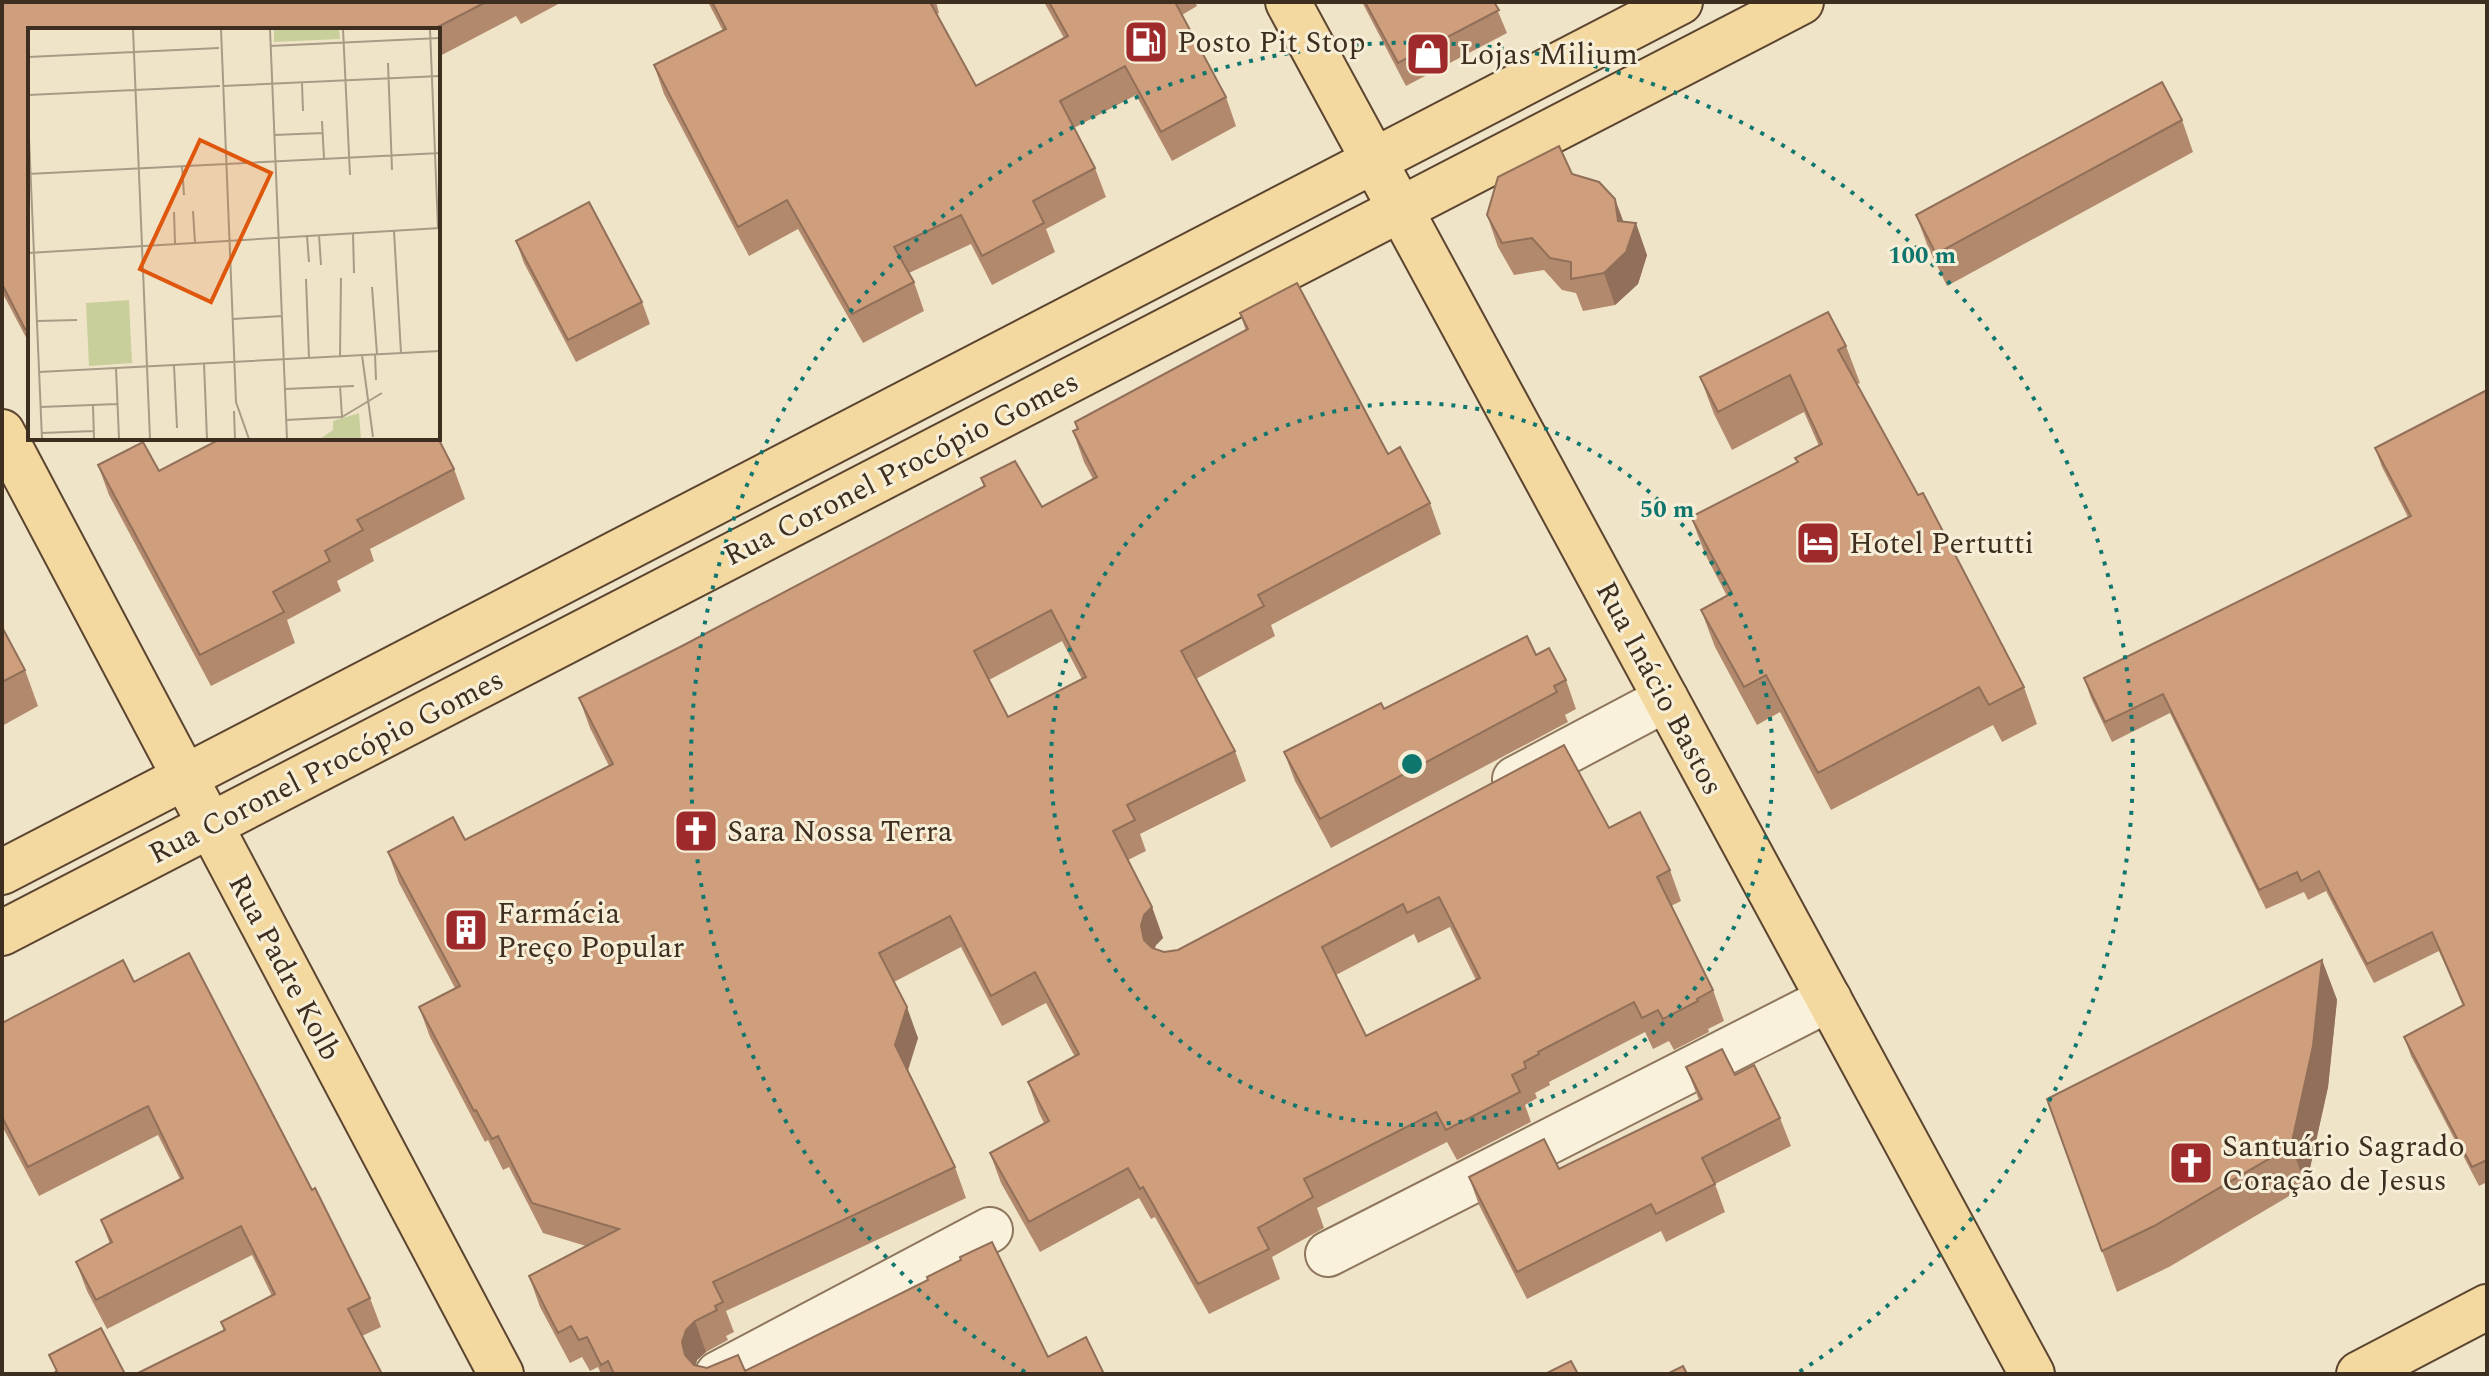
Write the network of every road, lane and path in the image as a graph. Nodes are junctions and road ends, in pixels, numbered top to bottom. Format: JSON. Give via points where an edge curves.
{"nodes":[{"id":1,"x":1288,"y":2,"type":"edge"},
{"id":2,"x":1680,"y":2,"type":"edge"},
{"id":3,"x":1801,"y":2,"type":"edge"},
{"id":4,"x":1374,"y":160,"type":"junction"},
{"id":5,"x":1400,"y":209,"type":"junction"},
{"id":6,"x":2,"y":432,"type":"edge"},
{"id":7,"x":1666,"y":699,"type":"junction"},
{"id":8,"x":185,"y":777,"type":"junction"},
{"id":9,"x":1484,"y":795,"type":"edge"},
{"id":10,"x":210,"y":826,"type":"junction"},
{"id":11,"x":2,"y":872,"type":"edge"},
{"id":12,"x":2,"y":933,"type":"edge"},
{"id":13,"x":1829,"y":999,"type":"junction"},
{"id":14,"x":990,"y":1230,"type":"dead end"},
{"id":15,"x":1328,"y":1254,"type":"dead end"},
{"id":16,"x":2487,"y":1307,"type":"edge"},
{"id":17,"x":501,"y":1374,"type":"edge"},
{"id":18,"x":718,"y":1374,"type":"edge"},
{"id":19,"x":2032,"y":1374,"type":"edge"},
{"id":20,"x":2359,"y":1374,"type":"edge"}],
"edges":[{"from":1,"to":4,"type":"main road","name":"Rua Inácio Bastos"},
{"from":2,"to":4,"type":"main road","name":"Rua Coronel Procópio Gomes"},
{"from":3,"to":5,"type":"main road","name":"Rua Coronel Procópio Gomes"},
{"from":4,"to":5,"type":"main road","name":"Rua Inácio Bastos"},
{"from":4,"to":8,"type":"main road","name":"Rua Coronel Procópio Gomes"},
{"from":5,"to":7,"type":"main road","name":"Rua Inácio Bastos"},
{"from":5,"to":10,"type":"main road","name":"Rua Coronel Procópio Gomes"},
{"from":6,"to":8,"type":"main road","name":"Rua Padre Kolb"},
{"from":7,"to":9,"type":"street"},
{"from":7,"to":13,"type":"main road","name":"Rua Inácio Bastos"},
{"from":8,"to":10,"type":"main road","name":"Rua Padre Kolb"},
{"from":8,"to":11,"type":"main road","name":"Rua Coronel Procópio Gomes"},
{"from":10,"to":12,"type":"main road","name":"Rua Coronel Procópio Gomes"},
{"from":10,"to":17,"type":"main road","name":"Rua Padre Kolb"},
{"from":13,"to":15,"type":"street"},
{"from":13,"to":19,"type":"main road","name":"Rua Inácio Bastos"},
{"from":14,"to":18,"type":"street"},
{"from":16,"to":20,"type":"main road"}]}
